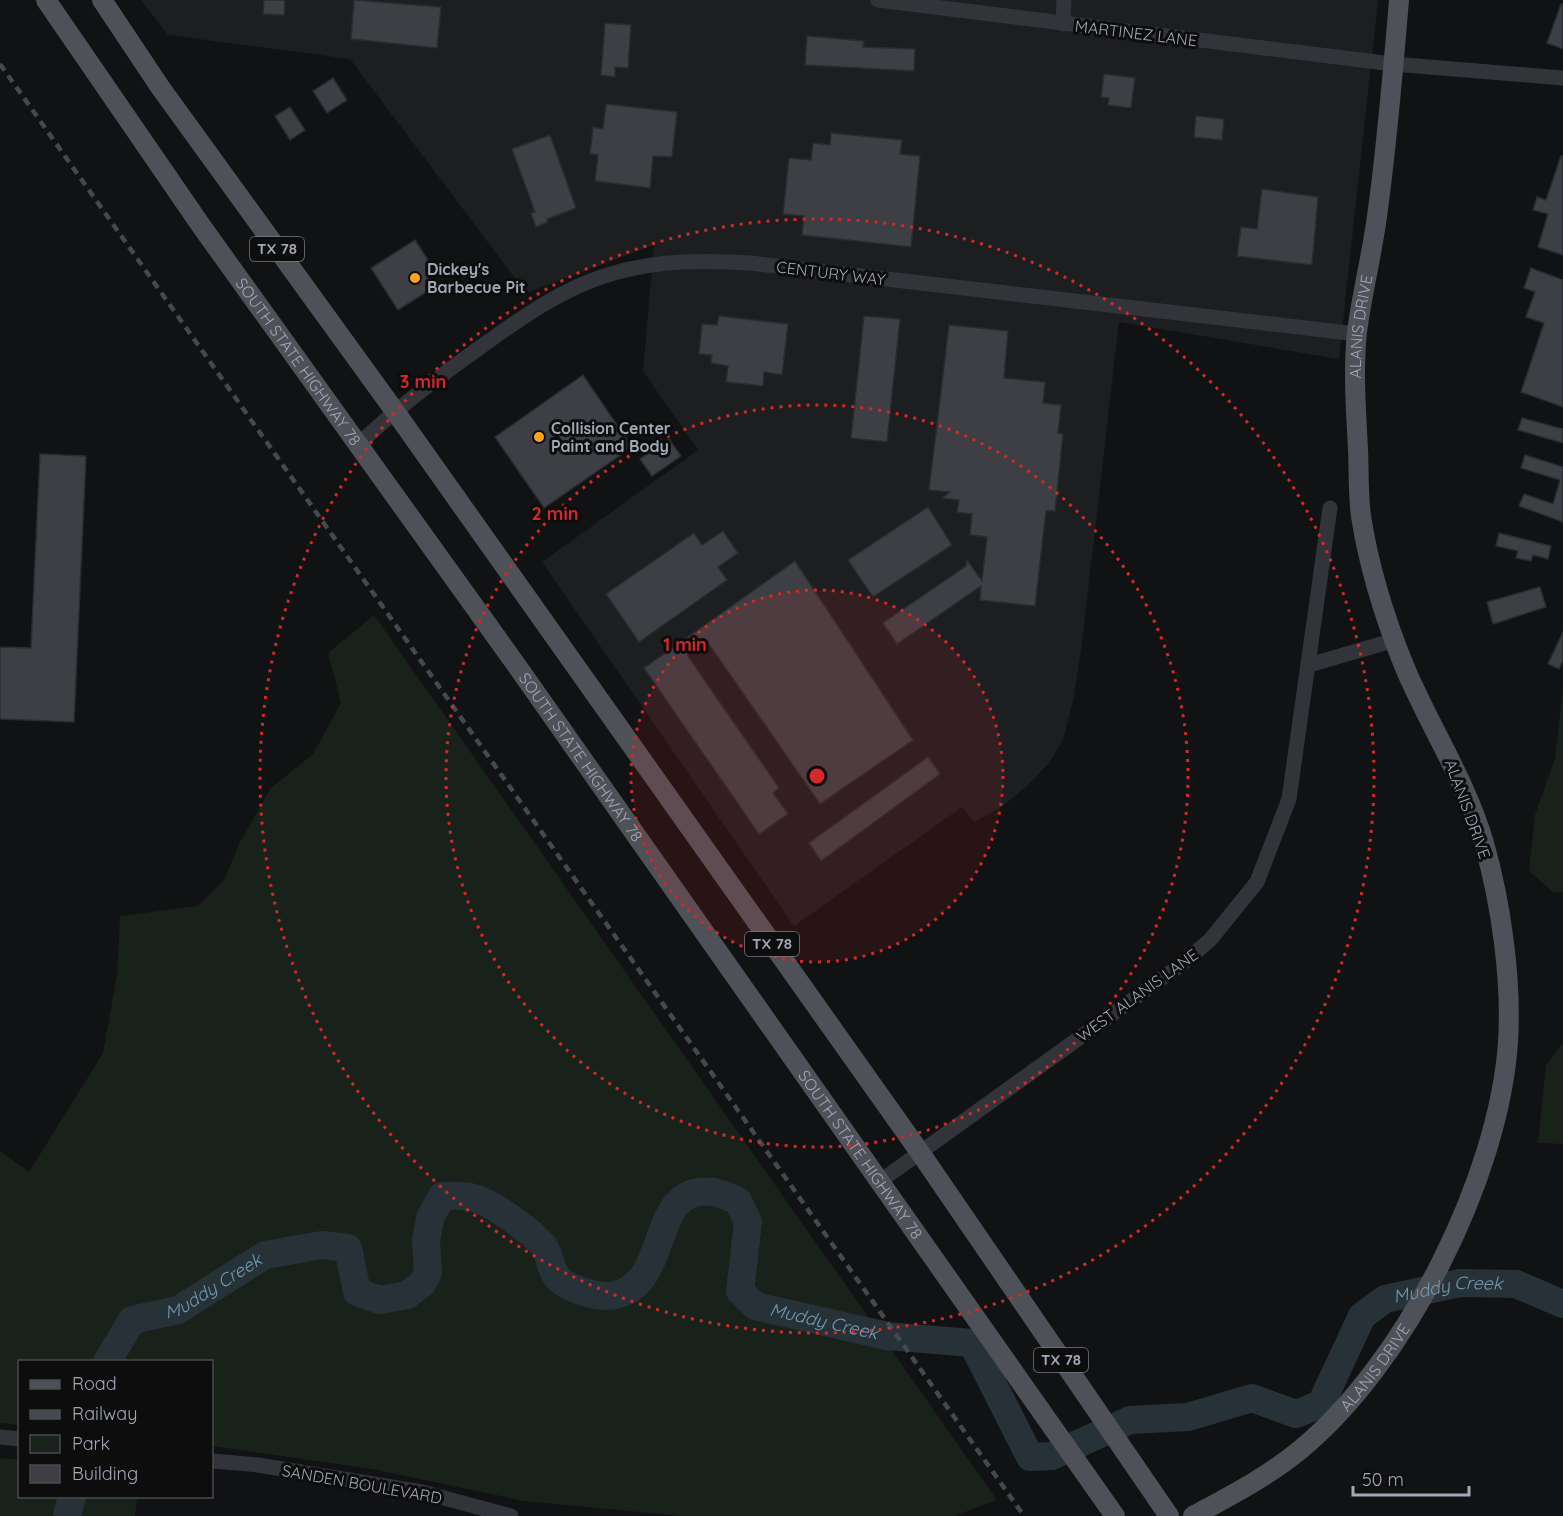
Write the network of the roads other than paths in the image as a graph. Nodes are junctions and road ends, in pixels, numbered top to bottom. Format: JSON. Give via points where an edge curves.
{"nodes":[{"id":1,"x":45,"y":0,"type":"edge"},
{"id":2,"x":102,"y":0,"type":"edge"},
{"id":3,"x":878,"y":0,"type":"edge"},
{"id":4,"x":1064,"y":0,"type":"edge"},
{"id":5,"x":1399,"y":0,"type":"edge"},
{"id":6,"x":1063,"y":24,"type":"junction"},
{"id":7,"x":1394,"y":64,"type":"junction"},
{"id":8,"x":1563,"y":78,"type":"edge"},
{"id":9,"x":1357,"y":334,"type":"junction"},
{"id":10,"x":394,"y":410,"type":"junction"},
{"id":11,"x":358,"y":445,"type":"junction"},
{"id":12,"x":1330,"y":508,"type":"dead end"},
{"id":13,"x":1395,"y":640,"type":"junction"},
{"id":14,"x":1309,"y":665,"type":"junction"},
{"id":15,"x":919,"y":1151,"type":"junction"},
{"id":16,"x":879,"y":1182,"type":"junction"},
{"id":17,"x":0,"y":1437,"type":"edge"},
{"id":18,"x":18,"y":1439,"type":"edge"},
{"id":19,"x":213,"y":1461,"type":"edge"},
{"id":20,"x":512,"y":1516,"type":"edge"},
{"id":21,"x":1115,"y":1516,"type":"edge"},
{"id":22,"x":1169,"y":1516,"type":"edge"},
{"id":23,"x":1193,"y":1516,"type":"edge"}],
"edges":[{"from":1,"to":11,"type":"main road","name":"SOUTH STATE HIGHWAY 78","number":"TX 78"},
{"from":2,"to":10,"type":"main road","number":"TX 78"},
{"from":3,"to":6,"type":"street","name":"MARTINEZ LANE"},
{"from":4,"to":6,"type":"street"},
{"from":5,"to":7,"type":"main road","name":"ALANIS DRIVE"},
{"from":6,"to":7,"type":"street","name":"MARTINEZ LANE"},
{"from":7,"to":8,"type":"street","name":"MARTINEZ LANE"},
{"from":7,"to":9,"type":"main road","name":"ALANIS DRIVE","via":[[1377,217]]},
{"from":9,"to":10,"type":"street","name":"CENTURY WAY","via":[[699,260],[613,273],[570,290],[518,320]]},
{"from":9,"to":13,"type":"main road","name":"ALANIS DRIVE","via":[[1361,513],[1378,594]]},
{"from":10,"to":11,"type":"street","name":"CENTURY WAY"},
{"from":10,"to":15,"type":"main road","number":"TX 78"},
{"from":11,"to":16,"type":"main road","name":"SOUTH STATE HIGHWAY 78","number":"TX 78"},
{"from":12,"to":14,"type":"street","name":"WEST ALANIS LANE"},
{"from":13,"to":14,"type":"street"},
{"from":13,"to":23,"type":"main road","name":"ALANIS DRIVE","via":[[1450,757],[1484,842],[1500,918],[1506,986],[1508,1041],[1502,1091],[1485,1154],[1446,1254],[1421,1304],[1345,1406],[1302,1449],[1259,1480]]},
{"from":14,"to":15,"type":"street","name":"WEST ALANIS LANE","via":[[1289,799],[1257,882],[1231,916],[1182,964]]},
{"from":15,"to":16,"type":"street","name":"WEST ALANIS LANE"},
{"from":15,"to":22,"type":"main road","number":"TX 78"},
{"from":16,"to":21,"type":"main road","name":"SOUTH STATE HIGHWAY 78","number":"TX 78"},
{"from":17,"to":18,"type":"street"},
{"from":19,"to":20,"type":"street","name":"SANDEN BOULEVARD","via":[[422,1492]]}]}
